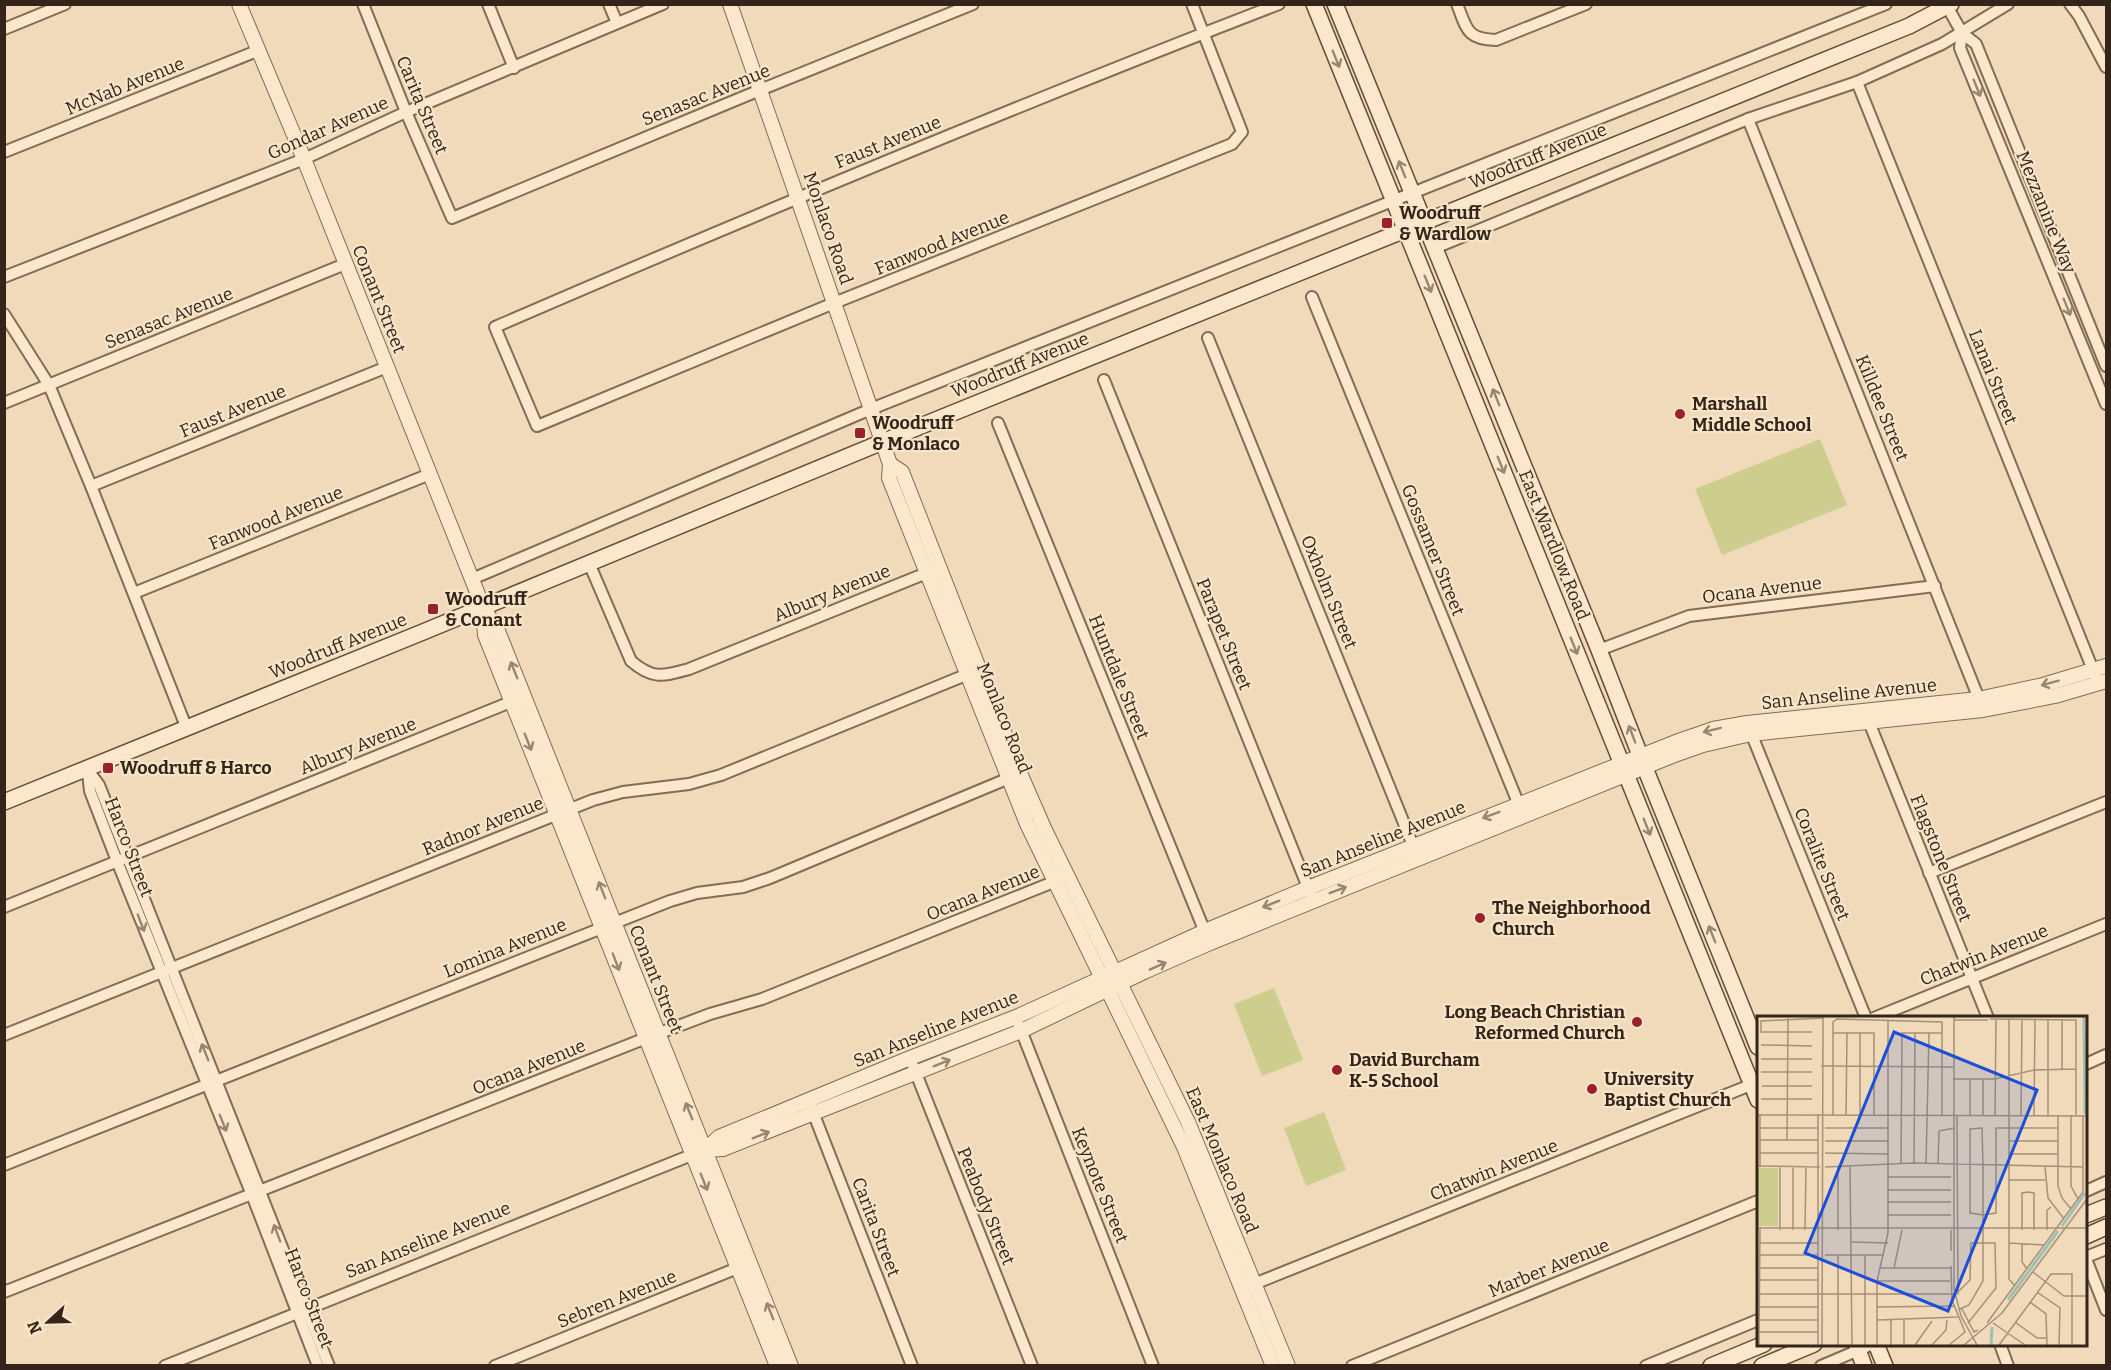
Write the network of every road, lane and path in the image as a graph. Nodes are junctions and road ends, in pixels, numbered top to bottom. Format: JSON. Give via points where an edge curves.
{"nodes":[{"id":1,"x":65,"y":4,"type":"edge"},
{"id":2,"x":239,"y":4,"type":"edge"},
{"id":3,"x":363,"y":4,"type":"edge"},
{"id":4,"x":488,"y":4,"type":"edge"},
{"id":5,"x":609,"y":4,"type":"edge"},
{"id":6,"x":663,"y":4,"type":"edge"},
{"id":7,"x":730,"y":4,"type":"edge"},
{"id":8,"x":973,"y":4,"type":"edge"},
{"id":9,"x":1192,"y":4,"type":"edge"},
{"id":10,"x":1279,"y":4,"type":"edge"},
{"id":11,"x":1314,"y":4,"type":"edge"},
{"id":12,"x":1335,"y":4,"type":"edge"},
{"id":13,"x":1457,"y":4,"type":"edge"},
{"id":14,"x":1586,"y":4,"type":"edge"},
{"id":15,"x":1886,"y":4,"type":"edge"},
{"id":16,"x":2008,"y":4,"type":"edge"},
{"id":17,"x":2070,"y":4,"type":"edge"},
{"id":18,"x":1949,"y":5,"type":"edge"},
{"id":19,"x":617,"y":23,"type":"junction"},
{"id":20,"x":4,"y":29,"type":"edge"},
{"id":21,"x":1204,"y":33,"type":"junction"},
{"id":22,"x":1962,"y":33,"type":"junction"},
{"id":23,"x":258,"y":51,"type":"junction"},
{"id":24,"x":514,"y":68,"type":"junction"},
{"id":25,"x":2106,"y":68,"type":"edge"},
{"id":26,"x":1857,"y":82,"type":"junction"},
{"id":27,"x":760,"y":90,"type":"junction"},
{"id":28,"x":405,"y":112,"type":"junction"},
{"id":29,"x":1748,"y":119,"type":"junction"},
{"id":30,"x":4,"y":152,"type":"edge"},
{"id":31,"x":304,"y":159,"type":"junction"},
{"id":32,"x":1412,"y":193,"type":"junction"},
{"id":33,"x":798,"y":196,"type":"junction"},
{"id":34,"x":1394,"y":201,"type":"junction"},
{"id":35,"x":452,"y":218,"type":"joint"},
{"id":36,"x":1425,"y":222,"type":"junction"},
{"id":37,"x":1406,"y":230,"type":"junction"},
{"id":38,"x":1435,"y":248,"type":"junction"},
{"id":39,"x":345,"y":264,"type":"junction"},
{"id":40,"x":4,"y":277,"type":"edge"},
{"id":41,"x":1312,"y":297,"type":"dead end"},
{"id":42,"x":834,"y":303,"type":"junction"},
{"id":43,"x":4,"y":314,"type":"edge"},
{"id":44,"x":2091,"y":328,"type":"junction"},
{"id":45,"x":2078,"y":333,"type":"junction"},
{"id":46,"x":1208,"y":338,"type":"dead end"},
{"id":47,"x":2106,"y":366,"type":"edge"},
{"id":48,"x":387,"y":367,"type":"junction"},
{"id":49,"x":515,"y":375,"type":"joint"},
{"id":50,"x":1104,"y":380,"type":"dead end"},
{"id":51,"x":49,"y":385,"type":"junction"},
{"id":52,"x":4,"y":403,"type":"edge"},
{"id":53,"x":2106,"y":404,"type":"edge"},
{"id":54,"x":871,"y":409,"type":"junction"},
{"id":55,"x":998,"y":423,"type":"dead end"},
{"id":56,"x":882,"y":443,"type":"junction"},
{"id":57,"x":430,"y":474,"type":"junction"},
{"id":58,"x":91,"y":486,"type":"junction"},
{"id":59,"x":589,"y":562,"type":"junction"},
{"id":60,"x":933,"y":570,"type":"junction"},
{"id":61,"x":472,"y":579,"type":"junction"},
{"id":62,"x":1935,"y":586,"type":"junction"},
{"id":63,"x":134,"y":593,"type":"junction"},
{"id":64,"x":483,"y":608,"type":"junction"},
{"id":65,"x":1599,"y":650,"type":"junction"},
{"id":66,"x":973,"y":672,"type":"junction"},
{"id":67,"x":2101,"y":676,"type":"edge"},
{"id":68,"x":518,"y":699,"type":"junction"},
{"id":69,"x":1981,"y":704,"type":"junction"},
{"id":70,"x":1866,"y":716,"type":"junction"},
{"id":71,"x":1749,"y":728,"type":"junction"},
{"id":72,"x":187,"y":729,"type":"junction"},
{"id":73,"x":1642,"y":761,"type":"junction"},
{"id":74,"x":87,"y":769,"type":"junction"},
{"id":75,"x":1624,"y":769,"type":"junction"},
{"id":76,"x":1014,"y":776,"type":"junction"},
{"id":77,"x":4,"y":802,"type":"edge"},
{"id":78,"x":2106,"y":802,"type":"edge"},
{"id":79,"x":1521,"y":810,"type":"junction"},
{"id":80,"x":563,"y":811,"type":"junction"},
{"id":81,"x":1416,"y":852,"type":"junction"},
{"id":82,"x":122,"y":859,"type":"junction"},
{"id":83,"x":1687,"y":872,"type":"junction"},
{"id":84,"x":1929,"y":873,"type":"junction"},
{"id":85,"x":1061,"y":879,"type":"junction"},
{"id":86,"x":1669,"y":879,"type":"junction"},
{"id":87,"x":1311,"y":894,"type":"junction"},
{"id":88,"x":4,"y":907,"type":"edge"},
{"id":89,"x":2106,"y":924,"type":"edge"},
{"id":90,"x":608,"y":925,"type":"junction"},
{"id":91,"x":1207,"y":937,"type":"junction"},
{"id":92,"x":166,"y":971,"type":"junction"},
{"id":93,"x":1729,"y":974,"type":"junction"},
{"id":94,"x":1972,"y":979,"type":"junction"},
{"id":95,"x":1111,"y":981,"type":"junction"},
{"id":96,"x":1710,"y":981,"type":"junction"},
{"id":97,"x":1866,"y":1016,"type":"edge"},
{"id":98,"x":1877,"y":1016,"type":"edge"},
{"id":99,"x":1988,"y":1016,"type":"edge"},
{"id":100,"x":1016,"y":1017,"type":"junction"},
{"id":101,"x":1021,"y":1031,"type":"junction"},
{"id":102,"x":4,"y":1035,"type":"edge"},
{"id":103,"x":652,"y":1036,"type":"junction"},
{"id":104,"x":1757,"y":1044,"type":"edge"},
{"id":105,"x":2106,"y":1055,"type":"edge"},
{"id":106,"x":910,"y":1058,"type":"junction"},
{"id":107,"x":2087,"y":1063,"type":"edge"},
{"id":108,"x":916,"y":1073,"type":"junction"},
{"id":109,"x":212,"y":1082,"type":"junction"},
{"id":110,"x":1755,"y":1083,"type":"edge"},
{"id":111,"x":811,"y":1107,"type":"junction"},
{"id":112,"x":699,"y":1152,"type":"junction"},
{"id":113,"x":4,"y":1165,"type":"edge"},
{"id":114,"x":2106,"y":1182,"type":"edge"},
{"id":115,"x":2087,"y":1190,"type":"edge"},
{"id":116,"x":256,"y":1193,"type":"junction"},
{"id":117,"x":1757,"y":1201,"type":"edge"},
{"id":118,"x":2106,"y":1207,"type":"edge"},
{"id":119,"x":2087,"y":1214,"type":"edge"},
{"id":120,"x":2106,"y":1227,"type":"edge"},
{"id":121,"x":2087,"y":1235,"type":"edge"},
{"id":122,"x":2106,"y":1249,"type":"edge"},
{"id":123,"x":2087,"y":1257,"type":"edge"},
{"id":124,"x":2087,"y":1263,"type":"edge"},
{"id":125,"x":744,"y":1266,"type":"junction"},
{"id":126,"x":1248,"y":1286,"type":"junction"},
{"id":127,"x":4,"y":1292,"type":"edge"},
{"id":128,"x":302,"y":1310,"type":"junction"},
{"id":129,"x":2106,"y":1310,"type":"edge"},
{"id":130,"x":1757,"y":1320,"type":"edge"},
{"id":131,"x":1759,"y":1346,"type":"edge"},
{"id":132,"x":1809,"y":1346,"type":"edge"},
{"id":133,"x":1866,"y":1346,"type":"edge"},
{"id":134,"x":2001,"y":1346,"type":"edge"},
{"id":135,"x":165,"y":1365,"type":"edge"},
{"id":136,"x":318,"y":1365,"type":"edge"},
{"id":137,"x":329,"y":1365,"type":"edge"},
{"id":138,"x":495,"y":1365,"type":"edge"},
{"id":139,"x":777,"y":1365,"type":"edge"},
{"id":140,"x":791,"y":1365,"type":"edge"},
{"id":141,"x":912,"y":1365,"type":"edge"},
{"id":142,"x":1032,"y":1365,"type":"edge"},
{"id":143,"x":1153,"y":1365,"type":"edge"},
{"id":144,"x":1273,"y":1365,"type":"edge"},
{"id":145,"x":1288,"y":1365,"type":"edge"},
{"id":146,"x":1352,"y":1365,"type":"edge"},
{"id":147,"x":1646,"y":1365,"type":"edge"},
{"id":148,"x":1711,"y":1365,"type":"edge"},
{"id":149,"x":1762,"y":1365,"type":"edge"},
{"id":150,"x":1821,"y":1365,"type":"edge"},
{"id":151,"x":1864,"y":1365,"type":"edge"},
{"id":152,"x":1885,"y":1365,"type":"edge"},
{"id":153,"x":2008,"y":1365,"type":"edge"}],
"edges":[{"from":1,"to":20,"type":"street"},
{"from":2,"to":23,"type":"street","name":"Conant Street"},
{"from":3,"to":28,"type":"street","name":"Carita Street"},
{"from":4,"to":24,"type":"street"},
{"from":5,"to":19,"type":"street"},
{"from":6,"to":19,"type":"street","name":"Gondar Avenue"},
{"from":7,"to":27,"type":"street","name":"Monlaco Road"},
{"from":8,"to":27,"type":"street","name":"Senasac Avenue"},
{"from":9,"to":21,"type":"street"},
{"from":10,"to":21,"type":"street","name":"Faust Avenue"},
{"from":11,"to":34,"type":"main road","name":"East Wardlow Road","one_way":true},
{"from":32,"to":12,"type":"main road","name":"East Wardlow Road","one_way":true},
{"from":13,"to":14,"type":"street","via":[[1467,32],[1481,39],[1496,40]]},
{"from":15,"to":32,"type":"street","name":"Woodruff Avenue"},
{"from":16,"to":22,"type":"street"},
{"from":17,"to":25,"type":"street"},
{"from":18,"to":22,"type":"street","name":"Mezzanine Way"},
{"from":18,"to":36,"type":"main road","name":"Woodruff Avenue","via":[[1898,31]]},
{"from":19,"to":24,"type":"street","name":"Gondar Avenue"},
{"from":21,"to":33,"type":"street","name":"Faust Avenue"},
{"from":21,"to":42,"type":"street","name":"Fanwood Avenue","via":[[1242,132],[1232,144]]},
{"from":22,"to":26,"type":"street"},
{"from":22,"to":44,"type":"street","name":"Mezzanine Way","via":[[1976,44]]},
{"from":22,"to":45,"type":"street","name":"Mezzanine Way","one_way":true,"via":[[1960,48]]},
{"from":23,"to":30,"type":"street","name":"McNab Avenue"},
{"from":23,"to":31,"type":"street","name":"Conant Street"},
{"from":24,"to":28,"type":"street","name":"Gondar Avenue"},
{"from":26,"to":29,"type":"street"},
{"from":26,"to":67,"type":"street","name":"Lanai Street"},
{"from":27,"to":33,"type":"street","name":"Monlaco Road"},
{"from":27,"to":35,"type":"street","name":"Senasac Avenue"},
{"from":28,"to":31,"type":"street","name":"Gondar Avenue"},
{"from":28,"to":35,"type":"street","name":"Carita Street"},
{"from":29,"to":38,"type":"street"},
{"from":29,"to":62,"type":"street","name":"Killdee Street"},
{"from":31,"to":39,"type":"street","name":"Conant Street"},
{"from":31,"to":40,"type":"street","name":"Gondar Avenue"},
{"from":32,"to":34,"type":"street","name":"Woodruff Avenue"},
{"from":32,"to":36,"type":"main road","name":"East Wardlow Road"},
{"from":33,"to":42,"type":"street","name":"Monlaco Road"},
{"from":33,"to":49,"type":"street","name":"Faust Avenue","via":[[495,327]]},
{"from":34,"to":37,"type":"main road","name":"East Wardlow Road"},
{"from":34,"to":54,"type":"street","name":"Woodruff Avenue"},
{"from":36,"to":37,"type":"main road","name":"Woodruff Avenue"},
{"from":36,"to":38,"type":"main road","name":"East Wardlow Road"},
{"from":37,"to":56,"type":"main road","name":"Woodruff Avenue"},
{"from":37,"to":75,"type":"main road","name":"East Wardlow Road","one_way":true},
{"from":65,"to":38,"type":"main road","name":"East Wardlow Road","one_way":true},
{"from":39,"to":48,"type":"street","name":"Conant Street"},
{"from":39,"to":51,"type":"street","name":"Senasac Avenue"},
{"from":41,"to":79,"type":"street","name":"Gossamer Street"},
{"from":42,"to":49,"type":"street","name":"Fanwood Avenue","via":[[537,426]]},
{"from":42,"to":54,"type":"street","name":"Monlaco Road"},
{"from":43,"to":51,"type":"street"},
{"from":44,"to":45,"type":"street"},
{"from":44,"to":47,"type":"street","name":"Mezzanine Way"},
{"from":45,"to":53,"type":"street","name":"Mezzanine Way"},
{"from":46,"to":81,"type":"street","name":"Oxholm Street"},
{"from":48,"to":57,"type":"street","name":"Conant Street"},
{"from":48,"to":58,"type":"street","name":"Faust Avenue"},
{"from":50,"to":87,"type":"street","name":"Parapet Street"},
{"from":51,"to":52,"type":"street","name":"Senasac Avenue"},
{"from":51,"to":58,"type":"street"},
{"from":54,"to":56,"type":"street","name":"Monlaco Road"},
{"from":54,"to":61,"type":"street","name":"Woodruff Avenue"},
{"from":55,"to":91,"type":"street","name":"Huntdale Street"},
{"from":56,"to":59,"type":"main road","name":"Woodruff Avenue"},
{"from":56,"to":60,"type":"street","name":"Monlaco Road","via":[[890,464],[889,478]]},
{"from":57,"to":61,"type":"street","name":"Conant Street"},
{"from":57,"to":63,"type":"street","name":"Fanwood Avenue"},
{"from":58,"to":63,"type":"street"},
{"from":59,"to":60,"type":"street","name":"Albury Avenue","via":[[631,661],[642,671],[658,676],[689,669]]},
{"from":59,"to":64,"type":"main road","name":"Woodruff Avenue"},
{"from":60,"to":66,"type":"street","name":"Monlaco Road"},
{"from":61,"to":64,"type":"street","name":"Conant Street"},
{"from":62,"to":65,"type":"street","name":"Ocana Avenue","via":[[1689,616]]},
{"from":62,"to":69,"type":"street","name":"Killdee Street"},
{"from":63,"to":72,"type":"street"},
{"from":64,"to":68,"type":"street","name":"Conant Street","via":[[498,631]]},
{"from":64,"to":72,"type":"main road","name":"Woodruff Avenue"},
{"from":73,"to":65,"type":"main road","name":"East Wardlow Road","one_way":true},
{"from":66,"to":76,"type":"street","name":"Monlaco Road"},
{"from":66,"to":80,"type":"street","name":"Radnor Avenue","via":[[721,775],[689,784],[623,792]]},
{"from":67,"to":69,"type":"street","name":"San Anseline Avenue","via":[[2055,696]]},
{"from":68,"to":80,"type":"street","name":"Conant Street"},
{"from":68,"to":82,"type":"street","name":"Albury Avenue"},
{"from":69,"to":70,"type":"street","name":"San Anseline Avenue"},
{"from":70,"to":71,"type":"street","name":"San Anseline Avenue"},
{"from":70,"to":84,"type":"street","name":"Flagstone Street"},
{"from":71,"to":73,"type":"street","name":"San Anseline Avenue"},
{"from":71,"to":97,"type":"street","name":"Coralite Street"},
{"from":72,"to":74,"type":"main road","name":"Woodruff Avenue"},
{"from":73,"to":75,"type":"street","name":"San Anseline Avenue"},
{"from":73,"to":83,"type":"main road","name":"East Wardlow Road"},
{"from":74,"to":77,"type":"main road","name":"Woodruff Avenue"},
{"from":74,"to":82,"type":"street","name":"Harco Street","via":[[99,785]]},
{"from":75,"to":79,"type":"street","name":"San Anseline Avenue"},
{"from":75,"to":86,"type":"main road","name":"East Wardlow Road","one_way":true},
{"from":76,"to":85,"type":"street","name":"Monlaco Road"},
{"from":76,"to":90,"type":"street","name":"Lomina Avenue","via":[[770,878],[670,900]]},
{"from":78,"to":84,"type":"street"},
{"from":79,"to":81,"type":"street","name":"San Anseline Avenue"},
{"from":80,"to":90,"type":"street","name":"Conant Street"},
{"from":80,"to":92,"type":"street","name":"Radnor Avenue"},
{"from":81,"to":87,"type":"street","name":"San Anseline Avenue"},
{"from":82,"to":88,"type":"street","name":"Albury Avenue"},
{"from":82,"to":92,"type":"street","name":"Harco Street"},
{"from":83,"to":86,"type":"main road"},
{"from":93,"to":83,"type":"main road","name":"East Wardlow Road","one_way":true},
{"from":84,"to":94,"type":"street","name":"Flagstone Street"},
{"from":85,"to":95,"type":"street","name":"Monlaco Road"},
{"from":85,"to":103,"type":"street","name":"Ocana Avenue","via":[[762,999]]},
{"from":86,"to":96,"type":"main road","name":"East Wardlow Road"},
{"from":87,"to":91,"type":"street","name":"San Anseline Avenue"},
{"from":89,"to":94,"type":"street","name":"Chatwin Avenue"},
{"from":90,"to":103,"type":"street","name":"Conant Street"},
{"from":90,"to":109,"type":"street","name":"Lomina Avenue"},
{"from":91,"to":95,"type":"street","name":"San Anseline Avenue"},
{"from":92,"to":102,"type":"street","name":"Radnor Avenue"},
{"from":92,"to":109,"type":"street","name":"Harco Street"},
{"from":93,"to":96,"type":"main road"},
{"from":93,"to":104,"type":"main road","name":"East Wardlow Road"},
{"from":94,"to":98,"type":"street","name":"Chatwin Avenue"},
{"from":94,"to":99,"type":"street","name":"Flagstone Street"},
{"from":95,"to":100,"type":"street","name":"San Anseline Avenue"},
{"from":95,"to":101,"type":"street","name":"San Anseline Avenue"},
{"from":95,"to":126,"type":"street","name":"East Monlaco Road"},
{"from":96,"to":110,"type":"main road","name":"East Wardlow Road"},
{"from":100,"to":101,"type":"street","name":"Keynote Street"},
{"from":100,"to":106,"type":"street","name":"San Anseline Avenue"},
{"from":108,"to":101,"type":"street","name":"San Anseline Avenue","one_way":true},
{"from":101,"to":143,"type":"street","name":"Keynote Street"},
{"from":103,"to":112,"type":"street","name":"Conant Street"},
{"from":103,"to":116,"type":"street","name":"Ocana Avenue"},
{"from":105,"to":107,"type":"street"},
{"from":106,"to":108,"type":"street","name":"Peabody Street"},
{"from":106,"to":111,"type":"street","name":"San Anseline Avenue"},
{"from":108,"to":111,"type":"street","name":"San Anseline Avenue"},
{"from":108,"to":142,"type":"street","name":"Peabody Street"},
{"from":109,"to":113,"type":"street","name":"Lomina Avenue"},
{"from":109,"to":116,"type":"street","name":"Harco Street"},
{"from":110,"to":126,"type":"street","name":"Chatwin Avenue"},
{"from":111,"to":112,"type":"street","name":"San Anseline Avenue","via":[[723,1149]]},
{"from":111,"to":141,"type":"street","name":"Carita Street"},
{"from":112,"to":125,"type":"street","name":"Conant Street"},
{"from":112,"to":128,"type":"street","name":"San Anseline Avenue"},
{"from":114,"to":115,"type":"street"},
{"from":116,"to":127,"type":"street","name":"Ocana Avenue"},
{"from":116,"to":128,"type":"street","name":"Harco Street"},
{"from":117,"to":146,"type":"street","name":"Marber Avenue"},
{"from":118,"to":119,"type":"main road"},
{"from":120,"to":121,"type":"main road"},
{"from":122,"to":123,"type":"street"},
{"from":124,"to":129,"type":"street"},
{"from":125,"to":138,"type":"street","name":"Sebren Avenue"},
{"from":125,"to":139,"type":"street","name":"Conant Street"},
{"from":140,"to":125,"type":"street","name":"Conant Street","one_way":true},
{"from":126,"to":144,"type":"street","name":"East Monlaco Road"},
{"from":126,"to":145,"type":"street","name":"East Monlaco Road"},
{"from":128,"to":135,"type":"street","name":"San Anseline Avenue"},
{"from":128,"to":136,"type":"street","name":"Harco Street"},
{"from":128,"to":137,"type":"street","name":"Harco Street"},
{"from":130,"to":147,"type":"street"},
{"from":131,"to":148,"type":"main road"},
{"from":132,"to":149,"type":"main road"},
{"from":133,"to":150,"type":"street"},
{"from":133,"to":151,"type":"main road"},
{"from":133,"to":152,"type":"main road"},
{"from":134,"to":153,"type":"street"}]}
